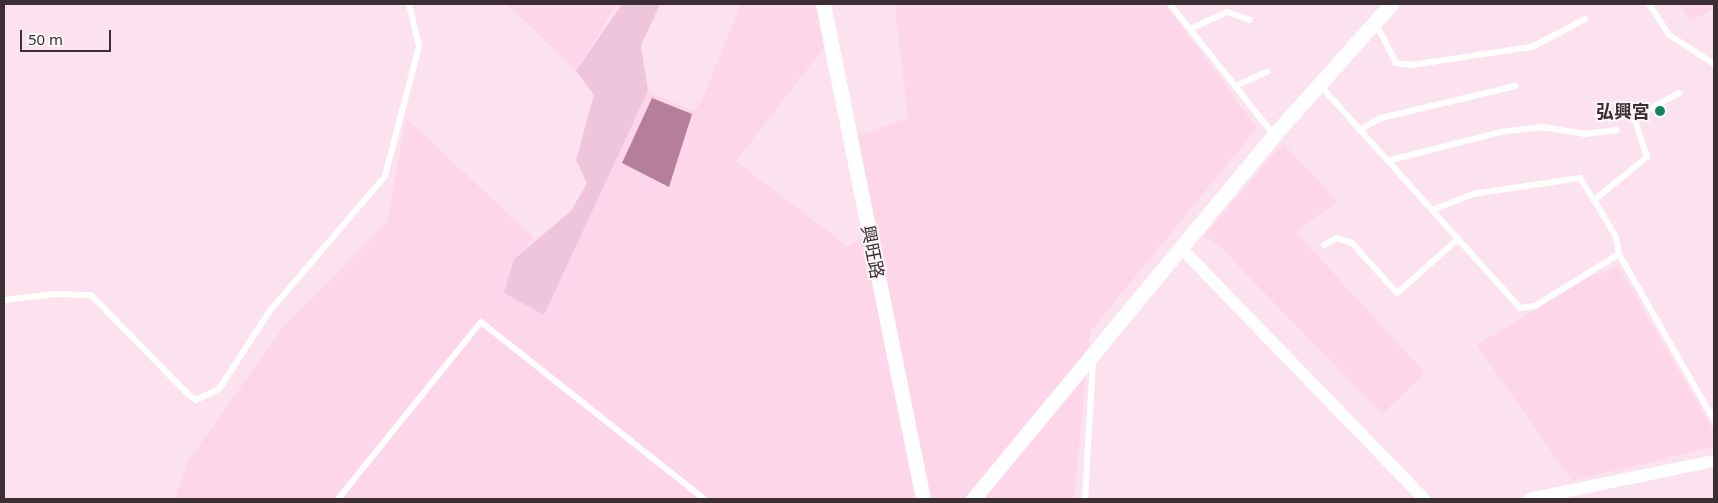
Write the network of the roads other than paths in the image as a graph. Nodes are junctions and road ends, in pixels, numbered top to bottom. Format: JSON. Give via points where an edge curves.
{"nodes":[{"id":1,"x":409,"y":4,"type":"edge"},
{"id":2,"x":823,"y":4,"type":"edge"},
{"id":3,"x":1170,"y":4,"type":"edge"},
{"id":4,"x":1391,"y":4,"type":"edge"},
{"id":5,"x":1649,"y":4,"type":"edge"},
{"id":6,"x":1585,"y":19,"type":"dead end"},
{"id":7,"x":1250,"y":20,"type":"dead end"},
{"id":8,"x":1375,"y":22,"type":"junction"},
{"id":9,"x":1190,"y":29,"type":"junction"},
{"id":10,"x":1714,"y":64,"type":"edge"},
{"id":11,"x":1267,"y":72,"type":"dead end"},
{"id":12,"x":1318,"y":83,"type":"junction"},
{"id":13,"x":1235,"y":86,"type":"junction"},
{"id":14,"x":1515,"y":86,"type":"dead end"},
{"id":15,"x":1679,"y":93,"type":"dead end"},
{"id":16,"x":1359,"y":130,"type":"junction"},
{"id":17,"x":1617,"y":130,"type":"dead end"},
{"id":18,"x":1274,"y":135,"type":"junction"},
{"id":19,"x":1387,"y":161,"type":"junction"},
{"id":20,"x":1594,"y":200,"type":"junction"},
{"id":21,"x":1433,"y":210,"type":"junction"},
{"id":22,"x":1457,"y":240,"type":"junction"},
{"id":23,"x":1324,"y":245,"type":"dead end"},
{"id":24,"x":1180,"y":247,"type":"junction"},
{"id":25,"x":1619,"y":254,"type":"junction"},
{"id":26,"x":4,"y":300,"type":"edge"},
{"id":27,"x":1093,"y":353,"type":"junction"},
{"id":28,"x":1714,"y":420,"type":"edge"},
{"id":29,"x":1714,"y":461,"type":"edge"},
{"id":30,"x":338,"y":499,"type":"edge"},
{"id":31,"x":704,"y":499,"type":"edge"},
{"id":32,"x":923,"y":499,"type":"edge"},
{"id":33,"x":973,"y":499,"type":"edge"},
{"id":34,"x":1085,"y":499,"type":"edge"},
{"id":35,"x":1424,"y":499,"type":"edge"},
{"id":36,"x":1529,"y":499,"type":"edge"}],
"edges":[{"from":1,"to":26,"type":"lane","via":[[419,46],[385,176],[270,312],[220,390],[196,400],[189,395],[91,295],[56,294]]},
{"from":2,"to":32,"type":"street","name":"興旺路"},
{"from":3,"to":9,"type":"lane"},
{"from":4,"to":8,"type":"street"},
{"from":5,"to":10,"type":"lane","via":[[1669,35]]},
{"from":6,"to":8,"type":"lane","via":[[1532,47],[1411,65],[1396,63]]},
{"from":7,"to":9,"type":"lane","via":[[1227,12]]},
{"from":8,"to":12,"type":"street"},
{"from":9,"to":13,"type":"lane"},
{"from":11,"to":13,"type":"lane"},
{"from":12,"to":16,"type":"lane"},
{"from":12,"to":18,"type":"street"},
{"from":13,"to":18,"type":"lane"},
{"from":14,"to":16,"type":"lane","via":[[1381,118]]},
{"from":15,"to":20,"type":"lane","via":[[1634,118],[1647,157]]},
{"from":16,"to":19,"type":"lane"},
{"from":17,"to":19,"type":"lane","via":[[1585,134],[1542,127],[1500,132]]},
{"from":18,"to":24,"type":"street"},
{"from":19,"to":21,"type":"lane"},
{"from":20,"to":21,"type":"lane","via":[[1580,178],[1473,194]]},
{"from":20,"to":25,"type":"lane","via":[[1616,237]]},
{"from":21,"to":22,"type":"lane"},
{"from":22,"to":23,"type":"lane","via":[[1397,293],[1352,243],[1336,238]]},
{"from":22,"to":25,"type":"lane","via":[[1508,298],[1527,309]]},
{"from":24,"to":27,"type":"street"},
{"from":24,"to":35,"type":"street"},
{"from":25,"to":28,"type":"lane"},
{"from":27,"to":33,"type":"street"},
{"from":27,"to":34,"type":"lane"},
{"from":29,"to":36,"type":"street"},
{"from":30,"to":31,"type":"lane","via":[[481,322]]}]}
